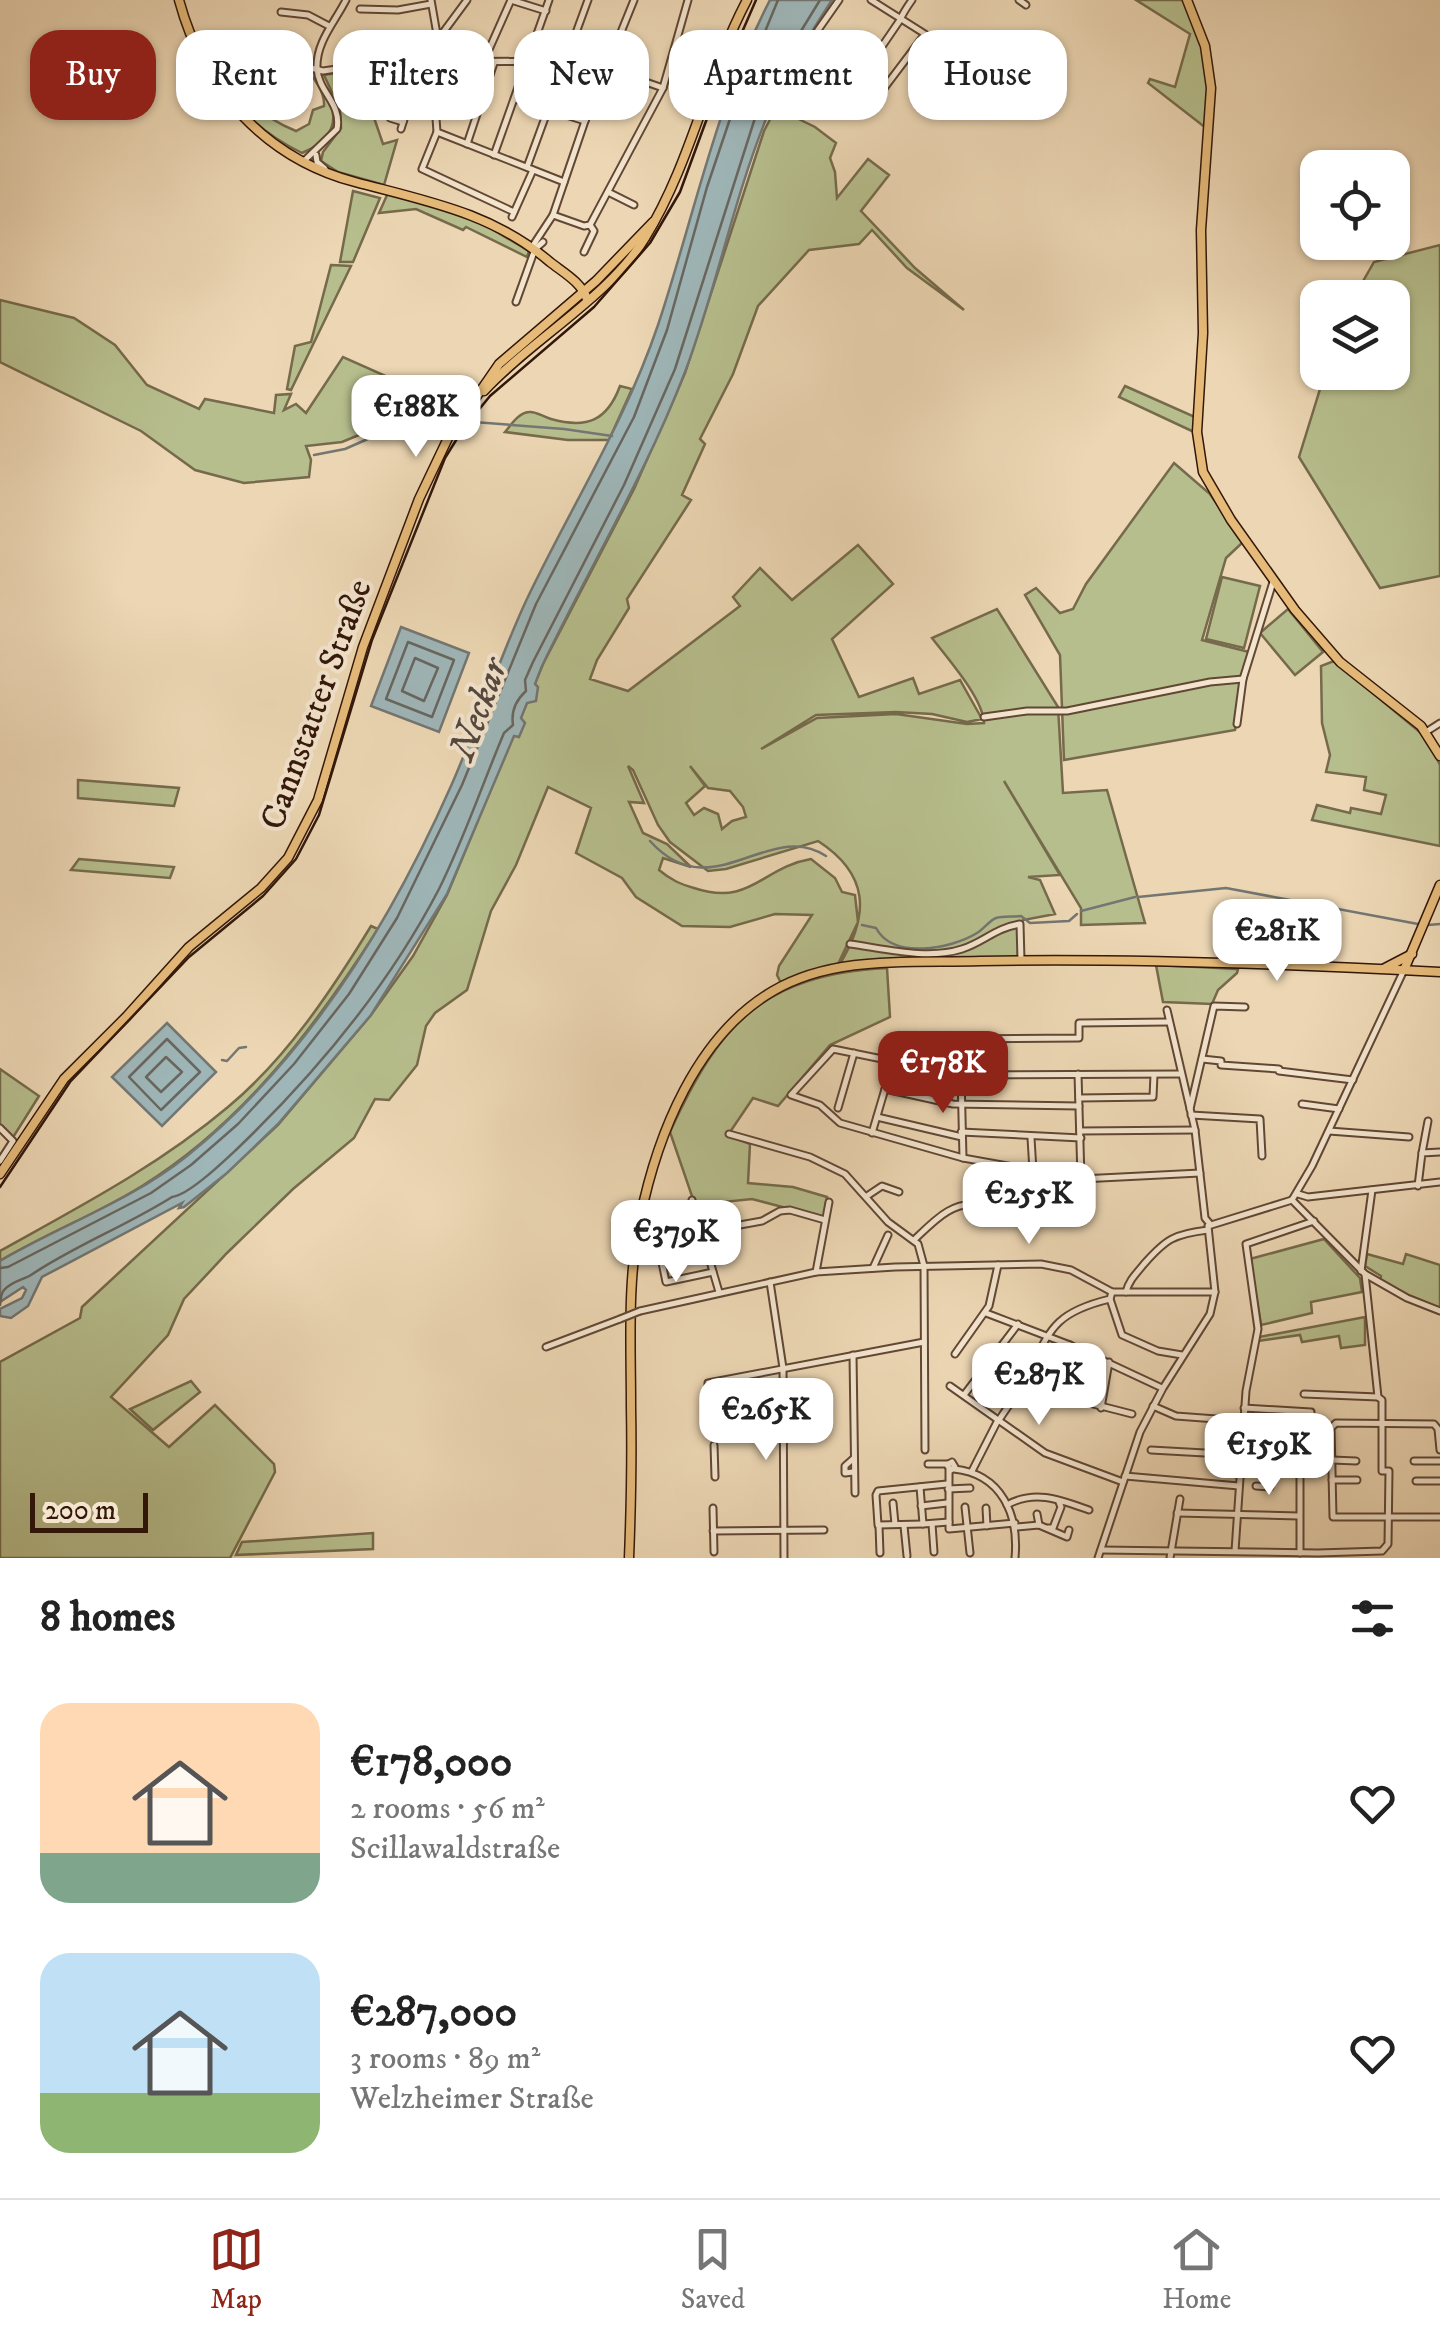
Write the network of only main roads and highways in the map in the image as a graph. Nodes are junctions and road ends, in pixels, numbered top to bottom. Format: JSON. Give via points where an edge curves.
{"nodes":[{"id":1,"x":180,"y":0,"type":"edge"},
{"id":2,"x":748,"y":0,"type":"edge"},
{"id":3,"x":1187,"y":0,"type":"edge"},
{"id":4,"x":653,"y":222,"type":"junction"},
{"id":5,"x":582,"y":292,"type":"junction"},
{"id":6,"x":1440,"y":756,"type":"edge"},
{"id":7,"x":1440,"y":884,"type":"edge"},
{"id":8,"x":1412,"y":954,"type":"junction"},
{"id":9,"x":1384,"y":969,"type":"junction"},
{"id":10,"x":1404,"y":970,"type":"junction"},
{"id":11,"x":1424,"y":971,"type":"junction"},
{"id":12,"x":1440,"y":972,"type":"edge"},
{"id":13,"x":0,"y":1174,"type":"edge"},
{"id":14,"x":628,"y":1558,"type":"edge"}],
"edges":[{"from":1,"to":5,"type":"main road","via":[[205,68],[268,139],[331,174],[464,211],[538,243]]},
{"from":2,"to":4,"type":"main road"},
{"from":3,"to":6,"type":"main road","via":[[1210,67],[1200,230],[1200,463],[1273,582],[1340,662],[1426,732]]},
{"from":4,"to":5,"type":"main road"},
{"from":4,"to":5,"type":"main road","via":[[638,248]]},
{"from":5,"to":13,"type":"main road","name":"Cannstatter Straße","via":[[477,396],[448,439],[349,687],[318,800],[298,842],[261,888],[189,947],[54,1091]]},
{"from":7,"to":8,"type":"main road"},
{"from":8,"to":9,"type":"main road"},
{"from":8,"to":10,"type":"main road"},
{"from":8,"to":11,"type":"main road"},
{"from":9,"to":10,"type":"main road"},
{"from":9,"to":14,"type":"main road","via":[[1021,960],[852,966],[768,994],[721,1036],[681,1099],[638,1224]]},
{"from":10,"to":11,"type":"main road"},
{"from":11,"to":12,"type":"main road"}]}
